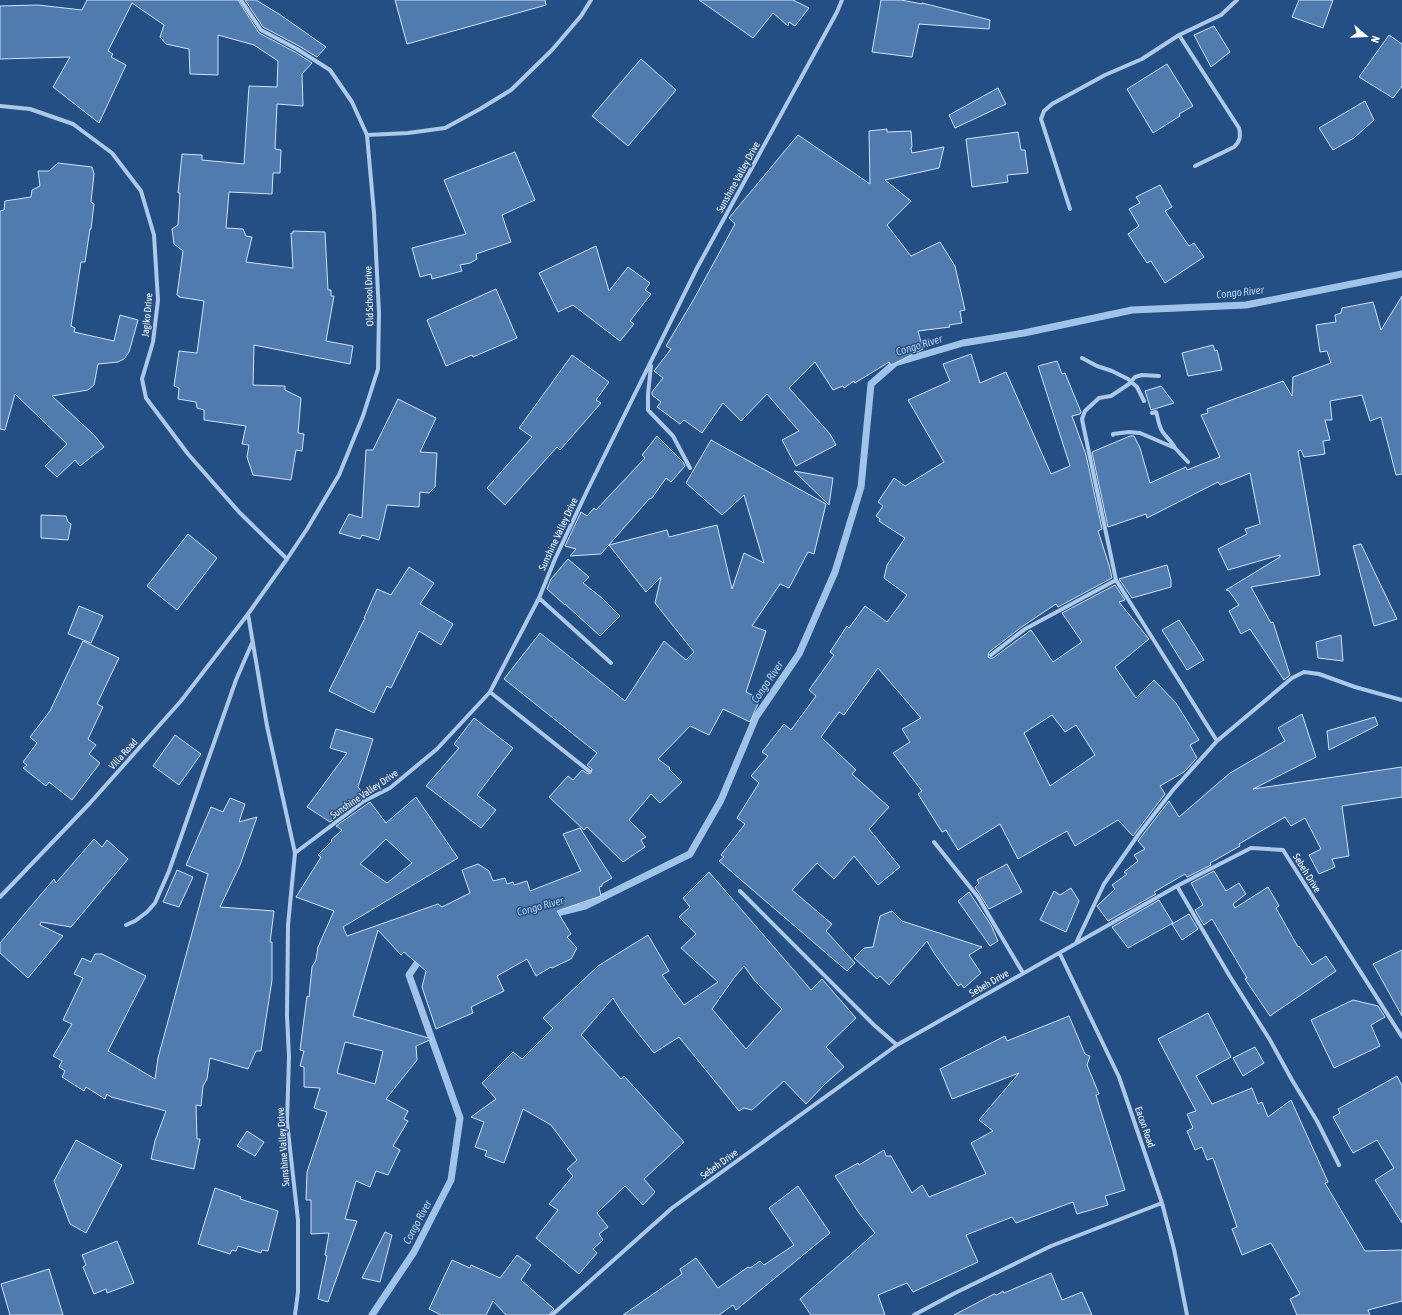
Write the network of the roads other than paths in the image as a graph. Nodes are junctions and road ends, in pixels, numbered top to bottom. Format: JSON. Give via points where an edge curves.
{"nodes":[{"id":1,"x":241,"y":0,"type":"edge"},
{"id":2,"x":591,"y":0,"type":"edge"},
{"id":3,"x":842,"y":0,"type":"edge"},
{"id":4,"x":1237,"y":0,"type":"edge"},
{"id":5,"x":1179,"y":35,"type":"junction"},
{"id":6,"x":0,"y":106,"type":"edge"},
{"id":7,"x":367,"y":136,"type":"junction"},
{"id":8,"x":1196,"y":166,"type":"dead end"},
{"id":9,"x":1070,"y":209,"type":"dead end"},
{"id":10,"x":1082,"y":358,"type":"dead end"},
{"id":11,"x":651,"y":364,"type":"junction"},
{"id":12,"x":1159,"y":376,"type":"dead end"},
{"id":13,"x":1144,"y":401,"type":"dead end"},
{"id":14,"x":1152,"y":413,"type":"dead end"},
{"id":15,"x":1113,"y":435,"type":"dead end"},
{"id":16,"x":1175,"y":448,"type":"junction"},
{"id":17,"x":1188,"y":462,"type":"dead end"},
{"id":18,"x":690,"y":468,"type":"dead end"},
{"id":19,"x":287,"y":559,"type":"junction"},
{"id":20,"x":1116,"y":580,"type":"junction"},
{"id":21,"x":538,"y":598,"type":"junction"},
{"id":22,"x":248,"y":614,"type":"junction"},
{"id":23,"x":252,"y":643,"type":"junction"},
{"id":24,"x":991,"y":655,"type":"dead end"},
{"id":25,"x":611,"y":663,"type":"dead end"},
{"id":26,"x":490,"y":692,"type":"junction"},
{"id":27,"x":1402,"y":700,"type":"edge"},
{"id":28,"x":1217,"y":741,"type":"junction"},
{"id":29,"x":589,"y":771,"type":"dead end"},
{"id":30,"x":934,"y":842,"type":"dead end"},
{"id":31,"x":295,"y":853,"type":"junction"},
{"id":32,"x":1177,"y":886,"type":"junction"},
{"id":33,"x":740,"y":891,"type":"dead end"},
{"id":34,"x":0,"y":897,"type":"edge"},
{"id":35,"x":126,"y":925,"type":"dead end"},
{"id":36,"x":1076,"y":943,"type":"junction"},
{"id":37,"x":1060,"y":954,"type":"junction"},
{"id":38,"x":1023,"y":973,"type":"junction"},
{"id":39,"x":1402,"y":1037,"type":"edge"},
{"id":40,"x":897,"y":1045,"type":"junction"},
{"id":41,"x":1339,"y":1165,"type":"dead end"},
{"id":42,"x":1162,"y":1203,"type":"junction"},
{"id":43,"x":295,"y":1315,"type":"edge"},
{"id":44,"x":552,"y":1315,"type":"edge"},
{"id":45,"x":914,"y":1315,"type":"edge"},
{"id":46,"x":1187,"y":1315,"type":"edge"}],
"edges":[{"from":1,"to":7,"type":"street","name":"Old School Drive","via":[[261,30],[330,70],[352,102]]},
{"from":2,"to":7,"type":"street","via":[[552,50],[511,90],[445,128]]},
{"from":3,"to":11,"type":"street","name":"Sunshine Valley Drive","via":[[697,268]]},
{"from":4,"to":5,"type":"street","via":[[1221,15]]},
{"from":5,"to":8,"type":"street","via":[[1239,128],[1241,137],[1234,147]]},
{"from":5,"to":9,"type":"street","via":[[1142,59],[1105,75],[1044,110],[1041,118]]},
{"from":6,"to":19,"type":"street","name":"Jagiko Drive","via":[[30,109],[73,124],[112,153],[141,191],[154,235],[158,300],[153,342],[142,379],[146,398],[188,454],[239,512]]},
{"from":7,"to":19,"type":"street","name":"Old School Drive","via":[[379,313],[378,369],[363,416],[339,475]]},
{"from":10,"to":13,"type":"street","via":[[1128,379],[1137,387]]},
{"from":11,"to":18,"type":"street","name":"Sunshine Valley Drive","via":[[648,410],[673,436]]},
{"from":11,"to":21,"type":"street","name":"Sunshine Valley Drive","via":[[587,491]]},
{"from":12,"to":20,"type":"street","via":[[1135,377],[1111,396],[1099,398],[1085,411],[1082,419]]},
{"from":14,"to":16,"type":"street","via":[[1156,412],[1160,427]]},
{"from":15,"to":16,"type":"street","via":[[1140,433]]},
{"from":16,"to":17,"type":"street"},
{"from":19,"to":22,"type":"street","name":"Old School Drive"},
{"from":20,"to":24,"type":"street","via":[[1025,630]]},
{"from":20,"to":28,"type":"street"},
{"from":21,"to":25,"type":"street"},
{"from":21,"to":26,"type":"street","name":"Sunshine Valley Drive"},
{"from":22,"to":23,"type":"street"},
{"from":22,"to":34,"type":"street","name":"Villa Road","via":[[181,701],[90,803]]},
{"from":23,"to":31,"type":"street","via":[[266,726]]},
{"from":23,"to":35,"type":"street","via":[[236,680],[155,904],[135,921]]},
{"from":26,"to":29,"type":"street"},
{"from":26,"to":31,"type":"street","name":"Sunshine Valley Drive","via":[[437,749],[402,779],[364,801]]},
{"from":27,"to":28,"type":"street","via":[[1319,674],[1304,672],[1292,678]]},
{"from":28,"to":36,"type":"street","via":[[1172,790],[1138,835],[1104,884]]},
{"from":30,"to":38,"type":"street","via":[[978,897]]},
{"from":31,"to":43,"type":"street","name":"Sunshine Valley Drive","via":[[288,925],[287,1015],[288,1122],[298,1220],[298,1292]]},
{"from":32,"to":36,"type":"street","name":"Sebeh Drive"},
{"from":32,"to":39,"type":"street","name":"Sebeh Drive","via":[[1251,848],[1283,850]]},
{"from":32,"to":41,"type":"street","via":[[1270,1040]]},
{"from":33,"to":40,"type":"street"},
{"from":36,"to":37,"type":"street","name":"Sebeh Drive"},
{"from":37,"to":38,"type":"street","name":"Sebeh Drive"},
{"from":37,"to":42,"type":"street","name":"Eacon Road","via":[[1120,1077]]},
{"from":38,"to":40,"type":"street","name":"Sebeh Drive"},
{"from":40,"to":44,"type":"street","name":"Sebeh Drive","via":[[672,1208]]},
{"from":42,"to":45,"type":"street","via":[[1051,1246]]},
{"from":42,"to":46,"type":"street","name":"Eacon Road"}]}
